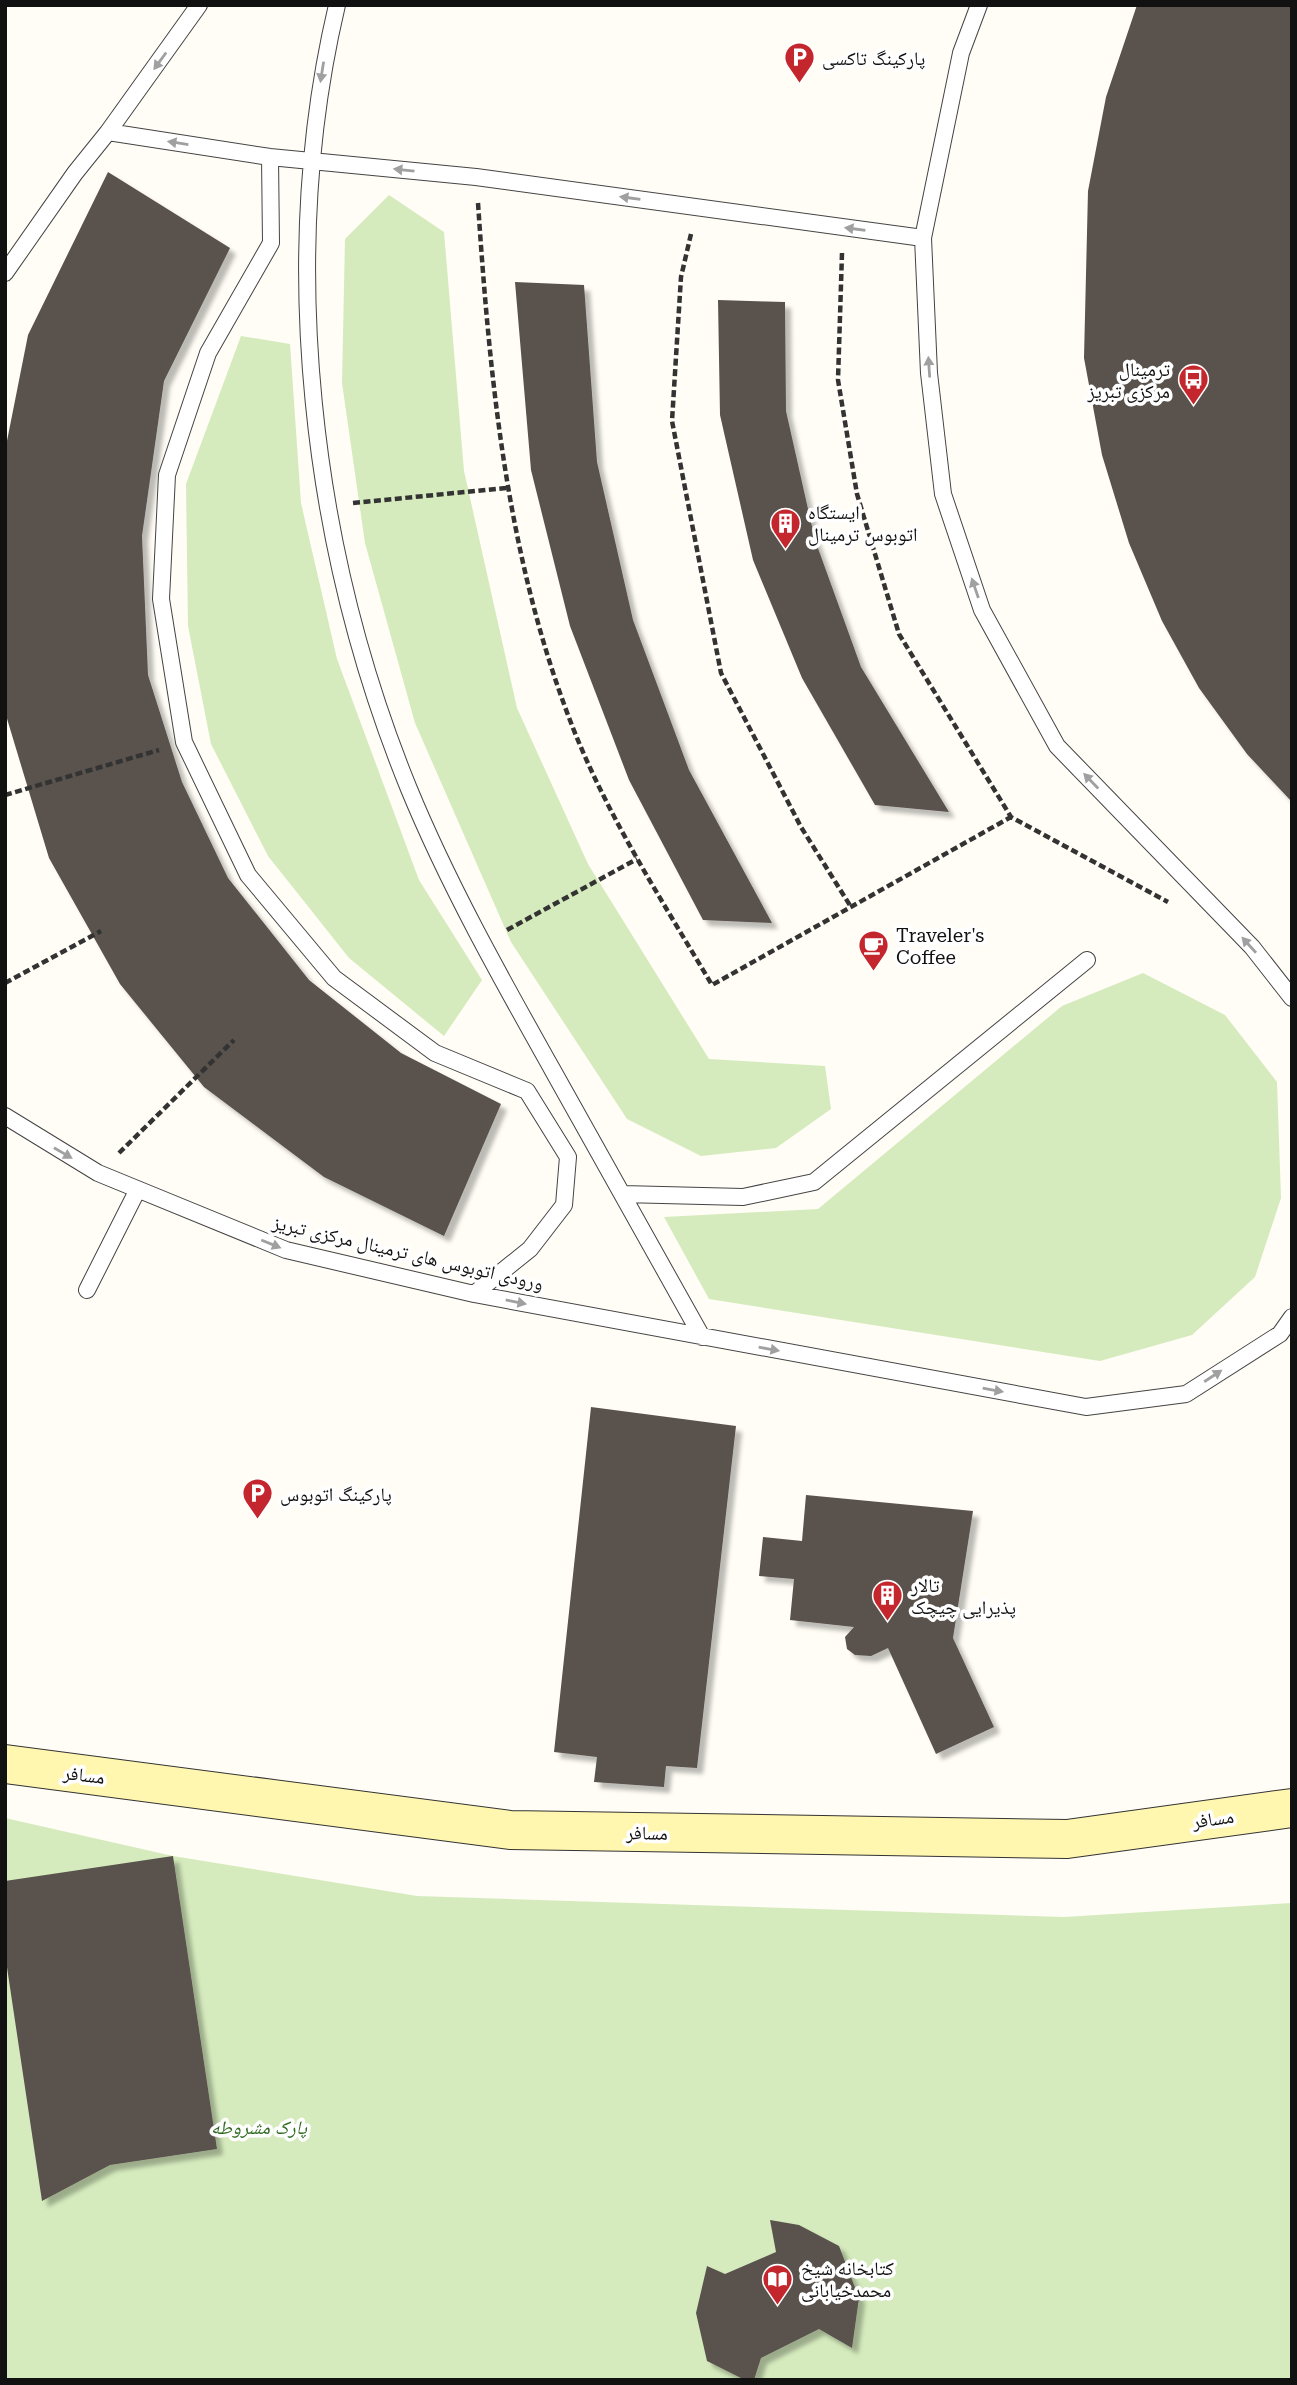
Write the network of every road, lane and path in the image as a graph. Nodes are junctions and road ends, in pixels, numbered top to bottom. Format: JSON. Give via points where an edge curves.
{"nodes":[{"id":1,"x":199,"y":5,"type":"edge"},
{"id":2,"x":337,"y":5,"type":"edge"},
{"id":3,"x":979,"y":5,"type":"edge"},
{"id":4,"x":108,"y":132,"type":"junction"},
{"id":5,"x":270,"y":157,"type":"junction"},
{"id":6,"x":311,"y":161,"type":"junction"},
{"id":7,"x":476,"y":177,"type":"junction"},
{"id":8,"x":697,"y":208,"type":"junction"},
{"id":9,"x":843,"y":227,"type":"junction"},
{"id":10,"x":923,"y":238,"type":"junction"},
{"id":11,"x":5,"y":273,"type":"edge"},
{"id":12,"x":506,"y":488,"type":"junction"},
{"id":13,"x":328,"y":506,"type":"junction"},
{"id":14,"x":184,"y":742,"type":"junction"},
{"id":15,"x":5,"y":795,"type":"edge"},
{"id":16,"x":1011,"y":817,"type":"junction"},
{"id":17,"x":637,"y":859,"type":"junction"},
{"id":18,"x":852,"y":907,"type":"junction"},
{"id":19,"x":1180,"y":908,"type":"dead end"},
{"id":20,"x":102,"y":932,"type":"dead end"},
{"id":21,"x":481,"y":944,"type":"junction"},
{"id":22,"x":1087,"y":960,"type":"dead end"},
{"id":23,"x":5,"y":983,"type":"edge"},
{"id":24,"x":1292,"y":998,"type":"edge"},
{"id":25,"x":234,"y":1040,"type":"dead end"},
{"id":26,"x":5,"y":1116,"type":"edge"},
{"id":27,"x":98,"y":1173,"type":"junction"},
{"id":28,"x":137,"y":1191,"type":"junction"},
{"id":29,"x":622,"y":1194,"type":"junction"},
{"id":30,"x":87,"y":1290,"type":"dead end"},
{"id":31,"x":474,"y":1294,"type":"junction"},
{"id":32,"x":1292,"y":1317,"type":"edge"},
{"id":33,"x":702,"y":1337,"type":"junction"},
{"id":34,"x":5,"y":1764,"type":"edge"},
{"id":35,"x":1292,"y":1808,"type":"edge"}],
"edges":[{"from":1,"to":4,"type":"lane","one_way":true},
{"from":2,"to":6,"type":"lane","one_way":true,"via":[[322,69]]},
{"from":3,"to":10,"type":"lane","via":[[961,53]]},
{"from":5,"to":4,"type":"lane","one_way":true},
{"from":4,"to":11,"type":"lane"},
{"from":5,"to":6,"type":"lane"},
{"from":5,"to":14,"type":"lane","via":[[271,243],[208,352],[167,475],[161,599]]},
{"from":7,"to":6,"type":"lane","one_way":true},
{"from":6,"to":13,"type":"lane","via":[[308,342]]},
{"from":8,"to":7,"type":"lane","one_way":true},
{"from":7,"to":12,"type":"path","via":[[486,336]]},
{"from":8,"to":9,"type":"lane"},
{"from":8,"to":18,"type":"path","via":[[681,277],[672,421],[721,673],[801,827]]},
{"from":10,"to":9,"type":"lane","one_way":true},
{"from":9,"to":16,"type":"path","via":[[838,380],[858,494],[900,634]]},
{"from":24,"to":10,"type":"lane","one_way":true,"via":[[1252,947],[1057,746],[982,610],[943,494],[929,373]]},
{"from":12,"to":13,"type":"path"},
{"from":12,"to":17,"type":"path","via":[[535,617],[574,730]]},
{"from":13,"to":21,"type":"lane","via":[[363,653],[409,789]]},
{"from":14,"to":15,"type":"path"},
{"from":14,"to":31,"type":"lane","via":[[248,875],[334,978],[435,1053],[527,1091],[568,1157],[564,1205],[530,1249]]},
{"from":16,"to":18,"type":"path"},
{"from":16,"to":19,"type":"path"},
{"from":17,"to":18,"type":"path","via":[[712,985]]},
{"from":17,"to":21,"type":"path"},
{"from":20,"to":23,"type":"path"},
{"from":21,"to":29,"type":"lane"},
{"from":22,"to":29,"type":"lane","via":[[814,1182],[743,1197]]},
{"from":25,"to":27,"type":"path"},
{"from":26,"to":27,"type":"lane","name":"ورودی اتوبوس های ترمینال مرکزی تبریز","one_way":true},
{"from":27,"to":28,"type":"lane","name":"ورودی اتوبوس های ترمینال مرکزی تبریز"},
{"from":28,"to":30,"type":"lane"},
{"from":28,"to":31,"type":"lane","name":"ورودی اتوبوس های ترمینال مرکزی تبریز","one_way":true,"via":[[286,1250]]},
{"from":29,"to":33,"type":"lane"},
{"from":31,"to":33,"type":"lane","name":"ورودی اتوبوس های ترمینال مرکزی تبریز","one_way":true},
{"from":33,"to":32,"type":"lane","name":"ورودی اتوبوس های ترمینال مرکزی تبریز","one_way":true,"via":[[1086,1407],[1186,1394],[1280,1334]]},
{"from":34,"to":35,"type":"main road","name":"مسافر","via":[[510,1830],[1067,1839]]}]}
